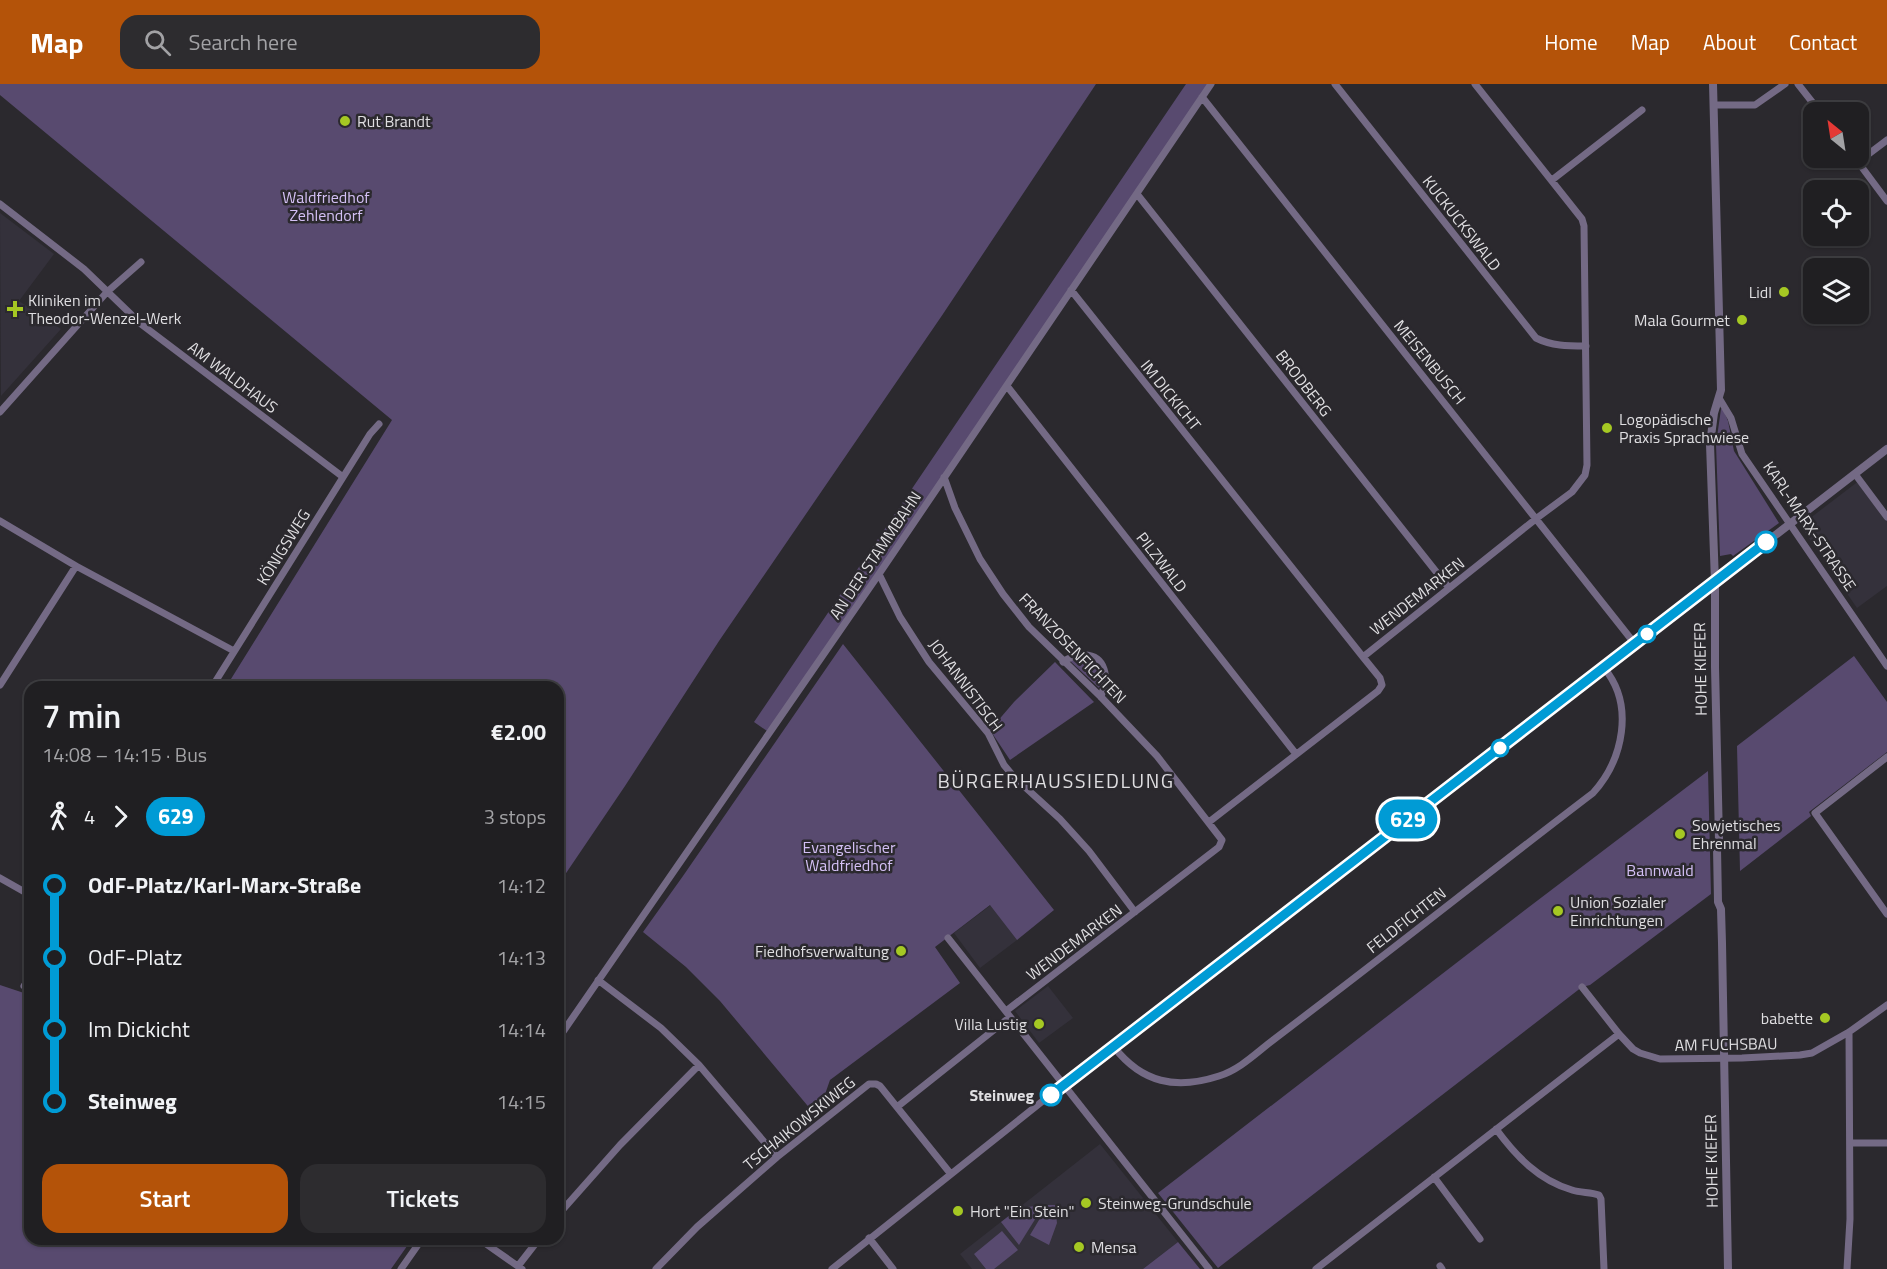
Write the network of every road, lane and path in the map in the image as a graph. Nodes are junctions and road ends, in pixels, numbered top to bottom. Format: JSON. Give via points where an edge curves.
{"nodes":[{"id":1,"x":1211,"y":84,"type":"edge"},
{"id":2,"x":1335,"y":84,"type":"edge"},
{"id":3,"x":1713,"y":84,"type":"edge"},
{"id":4,"x":1785,"y":84,"type":"edge"},
{"id":5,"x":1798,"y":84,"type":"edge"},
{"id":6,"x":1478,"y":85,"type":"edge"},
{"id":7,"x":1202,"y":98,"type":"junction"},
{"id":8,"x":1812,"y":102,"type":"edge"},
{"id":9,"x":1714,"y":105,"type":"junction"},
{"id":10,"x":1641,"y":110,"type":"dead end"},
{"id":11,"x":1887,"y":140,"type":"edge"},
{"id":12,"x":1869,"y":152,"type":"edge"},
{"id":13,"x":1863,"y":168,"type":"edge"},
{"id":14,"x":1552,"y":180,"type":"junction"},
{"id":15,"x":1137,"y":194,"type":"junction"},
{"id":16,"x":1887,"y":201,"type":"edge"},
{"id":17,"x":0,"y":204,"type":"edge"},
{"id":18,"x":141,"y":262,"type":"dead end"},
{"id":19,"x":1071,"y":290,"type":"junction"},
{"id":20,"x":107,"y":292,"type":"junction"},
{"id":21,"x":1586,"y":346,"type":"junction"},
{"id":22,"x":1007,"y":386,"type":"junction"},
{"id":23,"x":1720,"y":394,"type":"junction"},
{"id":24,"x":0,"y":412,"type":"edge"},
{"id":25,"x":380,"y":424,"type":"dead end"},
{"id":26,"x":1887,"y":449,"type":"edge"},
{"id":27,"x":1855,"y":474,"type":"junction"},
{"id":28,"x":343,"y":477,"type":"junction"},
{"id":29,"x":944,"y":477,"type":"junction"},
{"id":30,"x":1887,"y":517,"type":"edge"},
{"id":31,"x":1537,"y":518,"type":"junction"},
{"id":32,"x":0,"y":521,"type":"edge"},
{"id":33,"x":1790,"y":524,"type":"junction"},
{"id":34,"x":76,"y":566,"type":"junction"},
{"id":35,"x":879,"y":574,"type":"junction"},
{"id":36,"x":1714,"y":582,"type":"junction"},
{"id":37,"x":1449,"y":588,"type":"junction"},
{"id":38,"x":1635,"y":644,"type":"junction"},
{"id":39,"x":234,"y":651,"type":"junction"},
{"id":40,"x":1363,"y":657,"type":"junction"},
{"id":41,"x":1063,"y":662,"type":"junction"},
{"id":42,"x":1887,"y":666,"type":"edge"},
{"id":43,"x":1604,"y":668,"type":"junction"},
{"id":44,"x":216,"y":681,"type":"edge"},
{"id":45,"x":0,"y":685,"type":"edge"},
{"id":46,"x":1101,"y":697,"type":"junction"},
{"id":47,"x":1296,"y":754,"type":"junction"},
{"id":48,"x":1887,"y":757,"type":"edge"},
{"id":49,"x":1209,"y":822,"type":"junction"},
{"id":50,"x":0,"y":878,"type":"edge"},
{"id":51,"x":24,"y":892,"type":"edge"},
{"id":52,"x":1136,"y":912,"type":"junction"},
{"id":53,"x":1887,"y":915,"type":"edge"},
{"id":54,"x":948,"y":938,"type":"dead end"},
{"id":55,"x":598,"y":980,"type":"junction"},
{"id":56,"x":1582,"y":987,"type":"dead end"},
{"id":57,"x":1887,"y":1005,"type":"edge"},
{"id":58,"x":1008,"y":1014,"type":"junction"},
{"id":59,"x":564,"y":1030,"type":"edge"},
{"id":60,"x":1849,"y":1032,"type":"junction"},
{"id":61,"x":1619,"y":1034,"type":"junction"},
{"id":62,"x":1114,"y":1047,"type":"junction"},
{"id":63,"x":1725,"y":1059,"type":"junction"},
{"id":64,"x":699,"y":1065,"type":"junction"},
{"id":65,"x":1064,"y":1084,"type":"junction"},
{"id":66,"x":897,"y":1107,"type":"junction"},
{"id":67,"x":1496,"y":1129,"type":"junction"},
{"id":68,"x":1851,"y":1143,"type":"junction"},
{"id":69,"x":1887,"y":1143,"type":"edge"},
{"id":70,"x":777,"y":1156,"type":"junction"},
{"id":71,"x":950,"y":1173,"type":"junction"},
{"id":72,"x":1434,"y":1178,"type":"junction"},
{"id":73,"x":564,"y":1208,"type":"edge"},
{"id":74,"x":869,"y":1238,"type":"junction"},
{"id":75,"x":1480,"y":1239,"type":"dead end"},
{"id":76,"x":418,"y":1245,"type":"edge"},
{"id":77,"x":488,"y":1245,"type":"edge"},
{"id":78,"x":535,"y":1245,"type":"edge"},
{"id":79,"x":520,"y":1267,"type":"edge"},
{"id":80,"x":1320,"y":1268,"type":"edge"},
{"id":81,"x":401,"y":1269,"type":"edge"},
{"id":82,"x":656,"y":1269,"type":"edge"},
{"id":83,"x":832,"y":1269,"type":"edge"},
{"id":84,"x":893,"y":1269,"type":"edge"},
{"id":85,"x":1209,"y":1269,"type":"edge"},
{"id":86,"x":1604,"y":1269,"type":"edge"},
{"id":87,"x":1728,"y":1269,"type":"edge"},
{"id":88,"x":1847,"y":1269,"type":"edge"}],
"edges":[{"from":1,"to":7,"type":"street","name":"AN DER STAMMBAHN"},
{"from":2,"to":21,"type":"street","name":"KUCKUCKSWALD","via":[[1536,338],[1549,344]]},
{"from":3,"to":9,"type":"street","name":"KARL-MARX-STRASSE"},
{"from":4,"to":9,"type":"street","via":[[1755,105]]},
{"from":5,"to":8,"type":"street"},
{"from":6,"to":14,"type":"street","name":"WENDEMARKEN"},
{"from":7,"to":15,"type":"street","name":"AN DER STAMMBAHN"},
{"from":7,"to":31,"type":"street","name":"MEISENBUSCH"},
{"from":9,"to":23,"type":"street","name":"KARL-MARX-STRASSE"},
{"from":10,"to":14,"type":"street"},
{"from":11,"to":12,"type":"street"},
{"from":13,"to":16,"type":"street"},
{"from":14,"to":21,"type":"street","name":"WENDEMARKEN","via":[[1584,226]]},
{"from":15,"to":19,"type":"street","name":"AN DER STAMMBAHN"},
{"from":15,"to":37,"type":"street","name":"BRODBERG"},
{"from":17,"to":20,"type":"street","name":"AM WALDHAUS","via":[[84,269]]},
{"from":18,"to":20,"type":"street"},
{"from":19,"to":22,"type":"street","name":"AN DER STAMMBAHN"},
{"from":19,"to":40,"type":"street","name":"IM DICKICHT"},
{"from":20,"to":24,"type":"street"},
{"from":20,"to":28,"type":"street","name":"AM WALDHAUS","via":[[141,324]]},
{"from":21,"to":31,"type":"street","name":"WENDEMARKEN","via":[[1585,475],[1572,492]]},
{"from":22,"to":29,"type":"street","name":"AN DER STAMMBAHN"},
{"from":22,"to":47,"type":"street","name":"PILZWALD"},
{"from":23,"to":33,"type":"street","name":"KARL-MARX-STRASSE","via":[[1742,454]]},
{"from":23,"to":36,"type":"street","name":"HOHE KIEFER","via":[[1710,444]]},
{"from":25,"to":28,"type":"street","name":"KÖNIGSWEG"},
{"from":26,"to":27,"type":"street"},
{"from":27,"to":30,"type":"street"},
{"from":27,"to":33,"type":"street"},
{"from":28,"to":39,"type":"street","name":"KÖNIGSWEG"},
{"from":29,"to":35,"type":"street","name":"AN DER STAMMBAHN"},
{"from":29,"to":41,"type":"street","name":"FRANZOSENFICHTEN","via":[[980,559],[1029,627]]},
{"from":31,"to":37,"type":"street","name":"WENDEMARKEN"},
{"from":31,"to":38,"type":"street","name":"MEISENBUSCH"},
{"from":32,"to":34,"type":"street"},
{"from":33,"to":36,"type":"street"},
{"from":33,"to":42,"type":"street","name":"KARL-MARX-STRASSE"},
{"from":34,"to":39,"type":"street"},
{"from":34,"to":45,"type":"street"},
{"from":35,"to":52,"type":"street","name":"JOHANNISTISCH","via":[[929,662],[988,733],[1004,765],[1060,819]]},
{"from":35,"to":55,"type":"street","name":"AN DER STAMMBAHN"},
{"from":36,"to":38,"type":"street"},
{"from":36,"to":63,"type":"street","name":"HOHE KIEFER"},
{"from":37,"to":40,"type":"street","name":"WENDEMARKEN"},
{"from":38,"to":43,"type":"street"},
{"from":39,"to":44,"type":"street","name":"KÖNIGSWEG"},
{"from":40,"to":47,"type":"street","name":"WENDEMARKEN","via":[[1380,678],[1382,685],[1378,691]]},
{"from":41,"to":46,"type":"street","name":"FRANZOSENFICHTEN"},
{"from":41,"to":46,"type":"street","via":[[1080,653],[1096,659],[1105,673]]},
{"from":43,"to":62,"type":"street"},
{"from":43,"to":62,"type":"street","name":"FELDFICHTEN","via":[[1615,686],[1622,722],[1618,752],[1604,780],[1593,793],[1346,985],[1236,1068],[1210,1078],[1174,1083],[1152,1078],[1134,1069]]},
{"from":46,"to":49,"type":"street","name":"FRANZOSENFICHTEN","via":[[1157,756]]},
{"from":47,"to":49,"type":"street","name":"WENDEMARKEN"},
{"from":48,"to":53,"type":"street","via":[[1815,813]]},
{"from":49,"to":52,"type":"street","name":"WENDEMARKEN","via":[[1220,835],[1221,844]]},
{"from":50,"to":51,"type":"street"},
{"from":52,"to":58,"type":"street","name":"WENDEMARKEN"},
{"from":54,"to":58,"type":"street"},
{"from":55,"to":59,"type":"street","name":"AN DER STAMMBAHN"},
{"from":55,"to":64,"type":"street","via":[[661,1028]]},
{"from":56,"to":61,"type":"street","name":"AM FUCHSBAU"},
{"from":57,"to":60,"type":"street","name":"AM FUCHSBAU"},
{"from":58,"to":65,"type":"street"},
{"from":58,"to":66,"type":"street","name":"WENDEMARKEN"},
{"from":60,"to":63,"type":"street","name":"AM FUCHSBAU","via":[[1812,1053]]},
{"from":60,"to":68,"type":"street"},
{"from":61,"to":63,"type":"street","name":"AM FUCHSBAU","via":[[1633,1049],[1660,1059]]},
{"from":61,"to":67,"type":"street"},
{"from":62,"to":65,"type":"street"},
{"from":63,"to":87,"type":"street","name":"HOHE KIEFER"},
{"from":64,"to":70,"type":"street"},
{"from":64,"to":73,"type":"street"},
{"from":65,"to":71,"type":"street"},
{"from":65,"to":85,"type":"street"},
{"from":66,"to":70,"type":"street","name":"TSCHAIKOWSKIWEG","via":[[880,1086],[869,1084]]},
{"from":66,"to":71,"type":"street","name":"TSCHAIKOWSKIWEG"},
{"from":67,"to":72,"type":"street"},
{"from":67,"to":86,"type":"street","via":[[1515,1155],[1542,1177],[1571,1190],[1599,1195]]},
{"from":68,"to":69,"type":"street"},
{"from":68,"to":88,"type":"street"},
{"from":70,"to":82,"type":"street","name":"TSCHAIKOWSKIWEG"},
{"from":71,"to":74,"type":"street"},
{"from":72,"to":75,"type":"street"},
{"from":72,"to":80,"type":"street"},
{"from":74,"to":83,"type":"street"},
{"from":74,"to":84,"type":"street"},
{"from":76,"to":81,"type":"street"},
{"from":77,"to":79,"type":"street"},
{"from":78,"to":79,"type":"street"}]}
